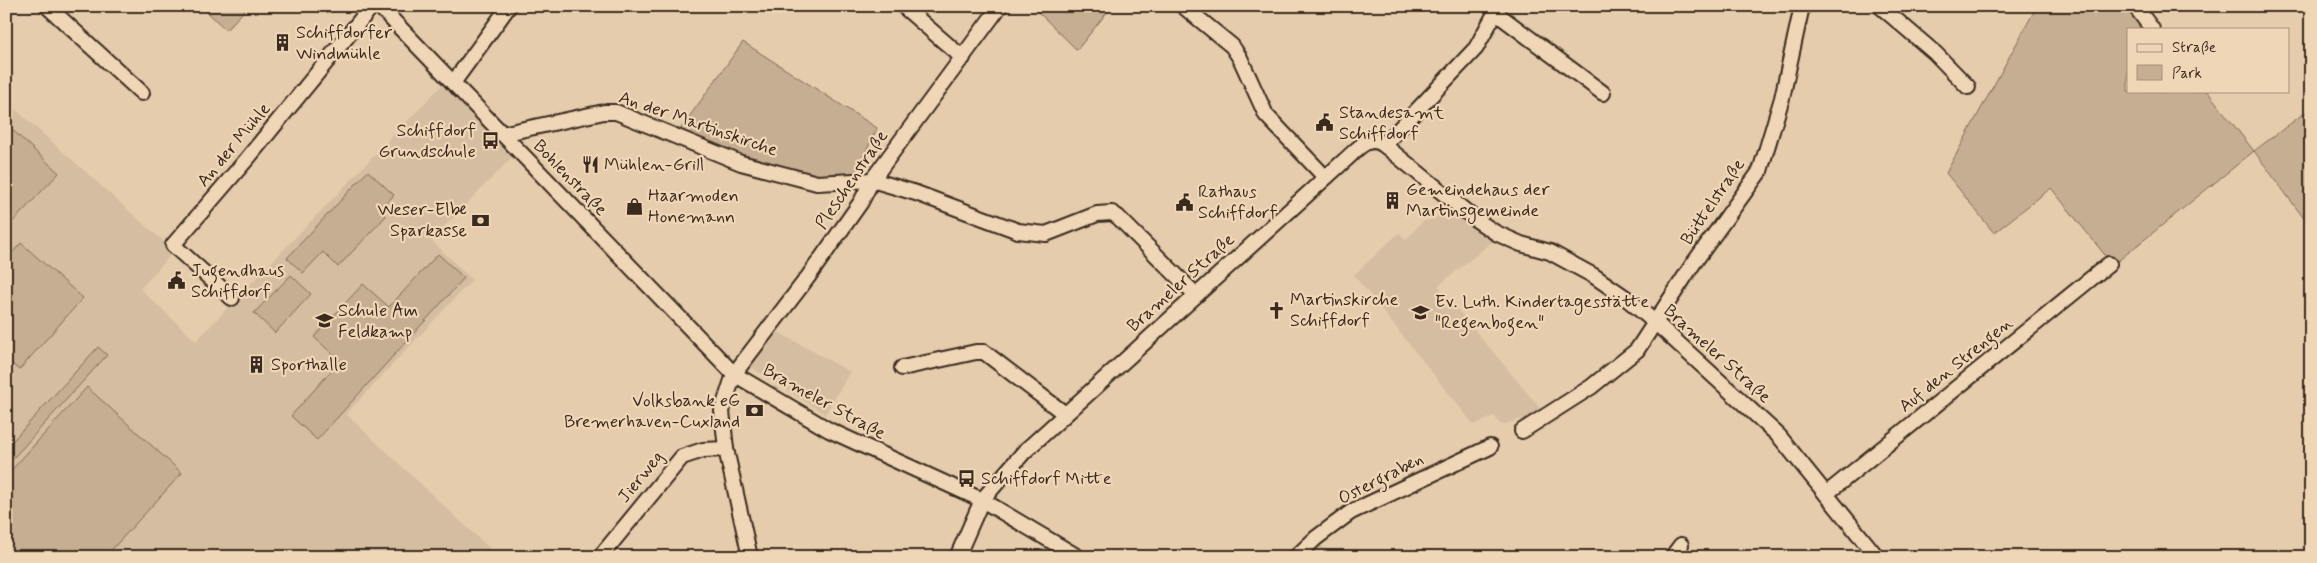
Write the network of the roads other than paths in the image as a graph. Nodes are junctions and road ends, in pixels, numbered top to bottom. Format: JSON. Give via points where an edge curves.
{"nodes":[{"id":1,"x":47,"y":6,"type":"edge"},
{"id":2,"x":372,"y":6,"type":"edge"},
{"id":3,"x":379,"y":6,"type":"edge"},
{"id":4,"x":509,"y":6,"type":"edge"},
{"id":5,"x":903,"y":6,"type":"edge"},
{"id":6,"x":1000,"y":6,"type":"edge"},
{"id":7,"x":1183,"y":6,"type":"edge"},
{"id":8,"x":1802,"y":6,"type":"edge"},
{"id":9,"x":1880,"y":6,"type":"edge"},
{"id":10,"x":2135,"y":6,"type":"edge"},
{"id":11,"x":1497,"y":10,"type":"edge"},
{"id":12,"x":2151,"y":28,"type":"edge"},
{"id":13,"x":963,"y":58,"type":"junction"},
{"id":14,"x":453,"y":83,"type":"junction"},
{"id":15,"x":1968,"y":87,"type":"dead end"},
{"id":16,"x":142,"y":93,"type":"dead end"},
{"id":17,"x":1603,"y":93,"type":"dead end"},
{"id":18,"x":502,"y":134,"type":"junction"},
{"id":19,"x":1384,"y":145,"type":"junction"},
{"id":20,"x":1326,"y":177,"type":"junction"},
{"id":21,"x":872,"y":180,"type":"junction"},
{"id":22,"x":2109,"y":264,"type":"dead end"},
{"id":23,"x":1196,"y":295,"type":"junction"},
{"id":24,"x":232,"y":298,"type":"dead end"},
{"id":25,"x":1656,"y":323,"type":"junction"},
{"id":26,"x":902,"y":368,"type":"dead end"},
{"id":27,"x":734,"y":374,"type":"junction"},
{"id":28,"x":1065,"y":414,"type":"junction"},
{"id":29,"x":1522,"y":431,"type":"dead end"},
{"id":30,"x":1490,"y":447,"type":"dead end"},
{"id":31,"x":726,"y":449,"type":"junction"},
{"id":32,"x":1826,"y":494,"type":"junction"},
{"id":33,"x":982,"y":500,"type":"junction"},
{"id":34,"x":1681,"y":545,"type":"dead end"},
{"id":35,"x":600,"y":557,"type":"edge"},
{"id":36,"x":750,"y":557,"type":"edge"},
{"id":37,"x":957,"y":557,"type":"edge"},
{"id":38,"x":1078,"y":557,"type":"edge"},
{"id":39,"x":1296,"y":557,"type":"edge"},
{"id":40,"x":1672,"y":557,"type":"edge"},
{"id":41,"x":1877,"y":557,"type":"edge"}],
"edges":[{"from":1,"to":16,"type":"street"},
{"from":2,"to":24,"type":"street","name":"An der Mühle","via":[[173,245]]},
{"from":3,"to":14,"type":"street","name":"Bohlenstraße"},
{"from":4,"to":14,"type":"street"},
{"from":5,"to":13,"type":"street"},
{"from":6,"to":13,"type":"street","name":"Pleschenstraße"},
{"from":7,"to":20,"type":"street","via":[[1232,46],[1266,115]]},
{"from":8,"to":25,"type":"street","name":"Büttelstraße","via":[[1782,98],[1760,171],[1693,264]]},
{"from":9,"to":15,"type":"street","via":[[1935,53]]},
{"from":10,"to":12,"type":"street"},
{"from":11,"to":17,"type":"street"},
{"from":11,"to":19,"type":"street","via":[[1476,48]]},
{"from":13,"to":21,"type":"street","name":"Pleschenstraße"},
{"from":14,"to":18,"type":"street","name":"Bohlenstraße"},
{"from":18,"to":21,"type":"street","name":"An der Martinskirche","via":[[616,112],[741,163],[817,183]]},
{"from":18,"to":27,"type":"street","name":"Bohlenstraße"},
{"from":19,"to":20,"type":"street","name":"Brameler Straße","via":[[1378,140],[1366,142]]},
{"from":19,"to":25,"type":"street","name":"Brameler Straße","via":[[1496,233],[1550,252],[1594,276]]},
{"from":20,"to":23,"type":"street","name":"Brameler Straße"},
{"from":21,"to":23,"type":"street","name":"An der Martinskirche","via":[[916,192],[1018,231],[1046,234],[1097,214],[1112,213]]},
{"from":21,"to":27,"type":"street","name":"Pleschenstraße","via":[[861,202],[808,277]]},
{"from":22,"to":32,"type":"street","name":"Auf den Strengen"},
{"from":23,"to":28,"type":"street","name":"Brameler Straße"},
{"from":25,"to":29,"type":"street","via":[[1637,350],[1591,387]]},
{"from":25,"to":32,"type":"street","name":"Brameler Straße","via":[[1779,436]]},
{"from":26,"to":28,"type":"street","via":[[984,352]]},
{"from":27,"to":31,"type":"street","name":"Pleschenstraße","via":[[722,411]]},
{"from":27,"to":33,"type":"street","name":"Brameler Straße","via":[[829,430]]},
{"from":28,"to":33,"type":"street","name":"Brameler Straße","via":[[1024,452]]},
{"from":30,"to":39,"type":"street","name":"Ostergraben","via":[[1351,512]]},
{"from":31,"to":35,"type":"street","name":"Jierweg","via":[[703,450],[682,456]]},
{"from":31,"to":36,"type":"street","name":"Pleschenstraße"},
{"from":32,"to":41,"type":"street","name":"Brameler Straße"},
{"from":33,"to":37,"type":"street"},
{"from":33,"to":38,"type":"street"},
{"from":34,"to":40,"type":"street"}]}
